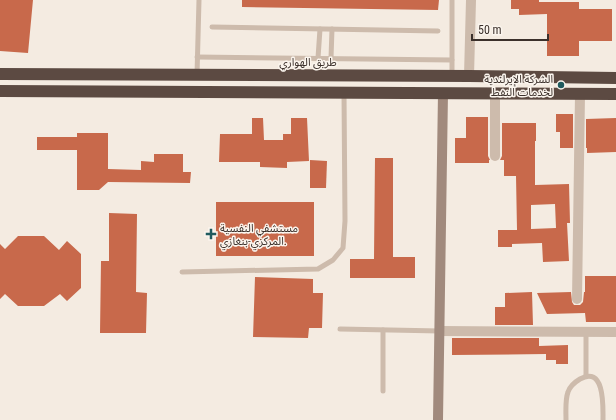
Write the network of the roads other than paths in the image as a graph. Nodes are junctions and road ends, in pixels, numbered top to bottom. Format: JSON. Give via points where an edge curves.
{"nodes":[{"id":1,"x":199,"y":0,"type":"edge"},
{"id":2,"x":452,"y":0,"type":"edge"},
{"id":3,"x":471,"y":0,"type":"edge"},
{"id":4,"x":212,"y":27,"type":"dead end"},
{"id":5,"x":320,"y":29,"type":"junction"},
{"id":6,"x":332,"y":29,"type":"junction"},
{"id":7,"x":438,"y":31,"type":"dead end"},
{"id":8,"x":197,"y":56,"type":"junction"},
{"id":9,"x":318,"y":58,"type":"junction"},
{"id":10,"x":331,"y":58,"type":"junction"},
{"id":11,"x":452,"y":60,"type":"junction"},
{"id":12,"x":0,"y":74,"type":"edge"},
{"id":13,"x":197,"y":75,"type":"junction"},
{"id":14,"x":452,"y":76,"type":"junction"},
{"id":15,"x":469,"y":76,"type":"junction"},
{"id":16,"x":616,"y":78,"type":"edge"},
{"id":17,"x":0,"y":91,"type":"edge"},
{"id":18,"x":344,"y":93,"type":"junction"},
{"id":19,"x":443,"y":93,"type":"junction"},
{"id":20,"x":495,"y":93,"type":"junction"},
{"id":21,"x":580,"y":94,"type":"junction"},
{"id":22,"x":616,"y":94,"type":"edge"},
{"id":23,"x":495,"y":156,"type":"dead end"},
{"id":24,"x":182,"y":272,"type":"dead end"},
{"id":25,"x":578,"y":298,"type":"dead end"},
{"id":26,"x":340,"y":329,"type":"dead end"},
{"id":27,"x":383,"y":330,"type":"junction"},
{"id":28,"x":440,"y":331,"type":"junction"},
{"id":29,"x":586,"y":332,"type":"junction"},
{"id":30,"x":616,"y":332,"type":"edge"},
{"id":31,"x":586,"y":376,"type":"junction"},
{"id":32,"x":383,"y":391,"type":"dead end"},
{"id":33,"x":438,"y":420,"type":"edge"},
{"id":34,"x":566,"y":420,"type":"edge"},
{"id":35,"x":602,"y":420,"type":"edge"}],
"edges":[{"from":1,"to":8,"type":"lane"},
{"from":2,"to":11,"type":"lane"},
{"from":3,"to":15,"type":"street"},
{"from":4,"to":5,"type":"lane"},
{"from":5,"to":6,"type":"lane"},
{"from":5,"to":9,"type":"lane"},
{"from":6,"to":7,"type":"lane"},
{"from":6,"to":10,"type":"lane"},
{"from":8,"to":9,"type":"lane"},
{"from":8,"to":13,"type":"lane"},
{"from":9,"to":10,"type":"lane"},
{"from":10,"to":11,"type":"lane"},
{"from":11,"to":14,"type":"lane"},
{"from":12,"to":13,"type":"highway","name":"طريق الهواري"},
{"from":13,"to":14,"type":"highway","name":"طريق الهواري"},
{"from":14,"to":15,"type":"highway","name":"طريق الهواري"},
{"from":15,"to":16,"type":"highway","name":"طريق الهواري"},
{"from":17,"to":18,"type":"highway"},
{"from":18,"to":19,"type":"highway"},
{"from":18,"to":24,"type":"lane","via":[[345,221],[343,248],[333,260],[318,269]]},
{"from":19,"to":20,"type":"highway"},
{"from":19,"to":28,"type":"street"},
{"from":20,"to":21,"type":"highway"},
{"from":20,"to":23,"type":"street"},
{"from":21,"to":22,"type":"highway"},
{"from":21,"to":25,"type":"street"},
{"from":26,"to":27,"type":"lane"},
{"from":27,"to":28,"type":"lane"},
{"from":27,"to":32,"type":"lane"},
{"from":28,"to":29,"type":"street"},
{"from":28,"to":33,"type":"street"},
{"from":29,"to":30,"type":"street"},
{"from":29,"to":31,"type":"lane"},
{"from":31,"to":34,"type":"lane","via":[[568,390]]},
{"from":31,"to":35,"type":"lane","via":[[595,379],[600,387],[603,397]]}]}
